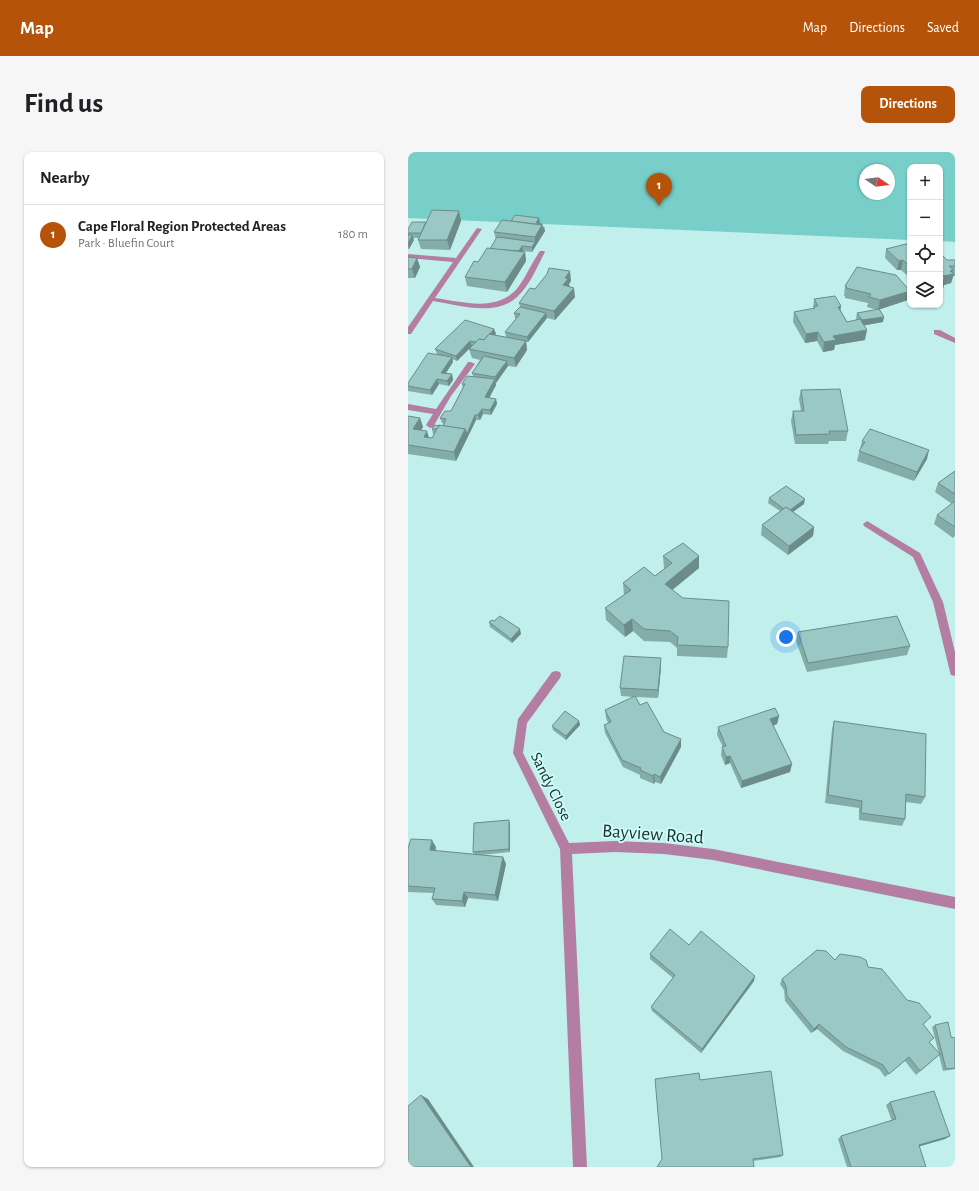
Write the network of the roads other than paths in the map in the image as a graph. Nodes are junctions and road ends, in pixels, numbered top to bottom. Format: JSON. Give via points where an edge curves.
{"nodes":[{"id":1,"x":479,"y":230,"type":"dead end"},
{"id":2,"x":542,"y":252,"type":"dead end"},
{"id":3,"x":408,"y":256,"type":"edge"},
{"id":4,"x":458,"y":260,"type":"junction"},
{"id":5,"x":431,"y":299,"type":"junction"},
{"id":6,"x":408,"y":332,"type":"edge"},
{"id":7,"x":937,"y":332,"type":"dead end"},
{"id":8,"x":955,"y":341,"type":"edge"},
{"id":9,"x":471,"y":364,"type":"edge"},
{"id":10,"x":408,"y":407,"type":"edge"},
{"id":11,"x":438,"y":412,"type":"junction"},
{"id":12,"x":430,"y":424,"type":"dead end"},
{"id":13,"x":867,"y":524,"type":"dead end"},
{"id":14,"x":955,"y":672,"type":"edge"},
{"id":15,"x":556,"y":675,"type":"dead end"},
{"id":16,"x":566,"y":849,"type":"junction"},
{"id":17,"x":955,"y":903,"type":"edge"},
{"id":18,"x":580,"y":1167,"type":"edge"}],
"edges":[{"from":1,"to":4,"type":"street"},
{"from":2,"to":5,"type":"street","via":[[520,288],[504,302],[482,306]]},
{"from":3,"to":4,"type":"street"},
{"from":4,"to":5,"type":"street"},
{"from":5,"to":6,"type":"street"},
{"from":7,"to":8,"type":"street"},
{"from":9,"to":11,"type":"street"},
{"from":10,"to":11,"type":"street"},
{"from":11,"to":12,"type":"street"},
{"from":13,"to":14,"type":"street","via":[[917,555],[938,602]]},
{"from":15,"to":16,"type":"street","name":"Sandy Close","via":[[522,722],[518,753]]},
{"from":16,"to":17,"type":"street","name":"Bayview Road","via":[[640,846],[723,857]]},
{"from":16,"to":18,"type":"street"}]}
